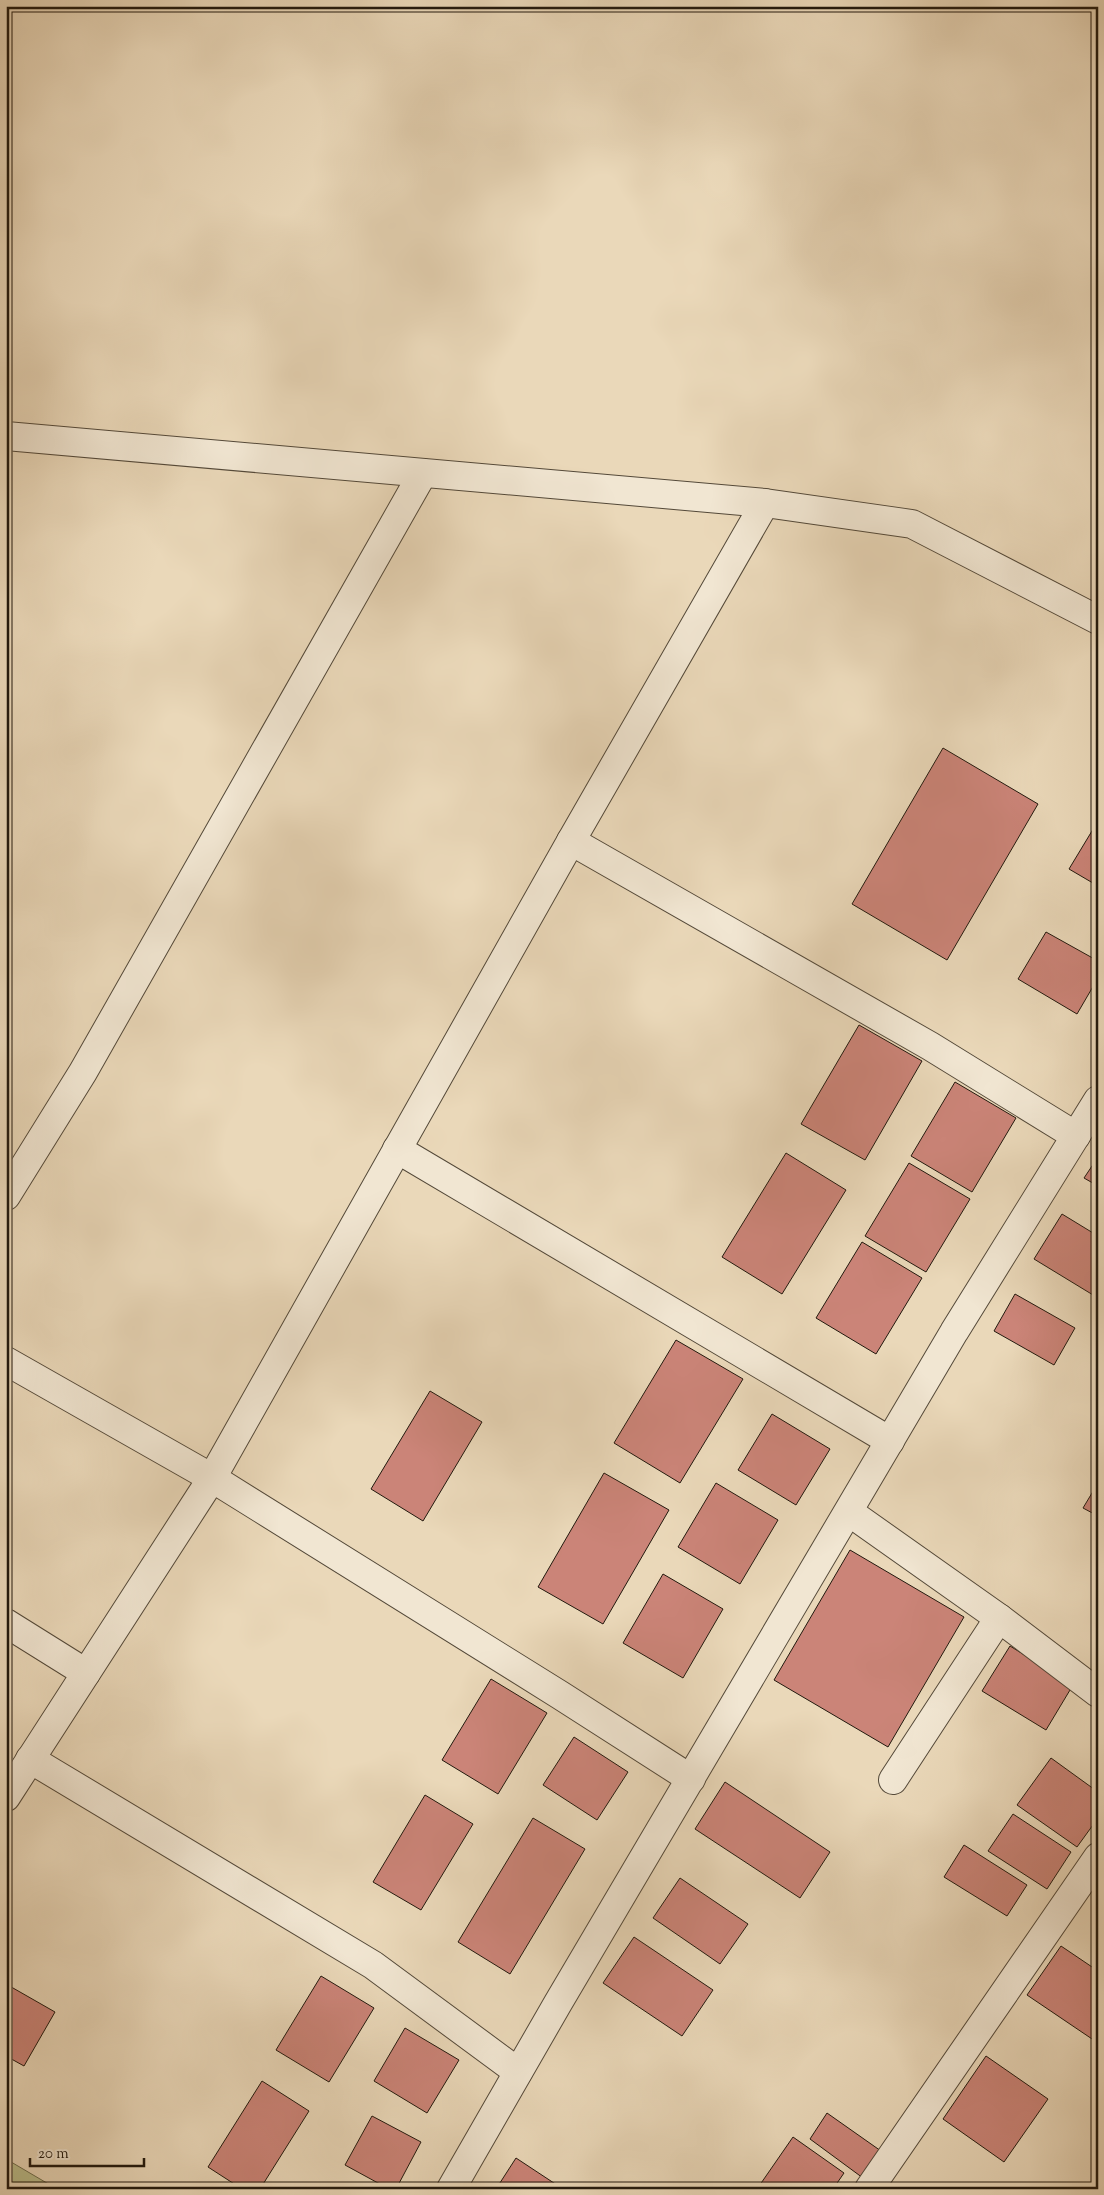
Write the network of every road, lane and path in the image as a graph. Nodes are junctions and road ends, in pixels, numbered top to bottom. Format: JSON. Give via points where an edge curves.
{"nodes":[{"id":1,"x":6,"y":436,"type":"edge"},
{"id":2,"x":423,"y":473,"type":"junction"},
{"id":3,"x":765,"y":503,"type":"junction"},
{"id":4,"x":1098,"y":620,"type":"edge"},
{"id":5,"x":571,"y":841,"type":"junction"},
{"id":6,"x":1098,"y":1100,"type":"edge"},
{"id":7,"x":1076,"y":1136,"type":"junction"},
{"id":8,"x":397,"y":1148,"type":"junction"},
{"id":9,"x":6,"y":1196,"type":"edge"},
{"id":10,"x":6,"y":1361,"type":"edge"},
{"id":11,"x":890,"y":1441,"type":"junction"},
{"id":12,"x":212,"y":1478,"type":"junction"},
{"id":13,"x":849,"y":1512,"type":"junction"},
{"id":14,"x":998,"y":1618,"type":"junction"},
{"id":15,"x":6,"y":1623,"type":"edge"},
{"id":16,"x":86,"y":1673,"type":"junction"},
{"id":17,"x":1098,"y":1693,"type":"edge"},
{"id":18,"x":30,"y":1759,"type":"junction"},
{"id":19,"x":691,"y":1779,"type":"junction"},
{"id":20,"x":893,"y":1780,"type":"dead end"},
{"id":21,"x":6,"y":1797,"type":"edge"},
{"id":22,"x":1098,"y":1858,"type":"edge"},
{"id":23,"x":518,"y":2072,"type":"junction"},
{"id":24,"x":451,"y":2189,"type":"edge"},
{"id":25,"x":869,"y":2189,"type":"edge"}],
"edges":[{"from":1,"to":2,"type":"street"},
{"from":2,"to":3,"type":"street"},
{"from":2,"to":9,"type":"street","via":[[83,1072]]},
{"from":3,"to":4,"type":"street","via":[[912,524]]},
{"from":3,"to":5,"type":"street"},
{"from":5,"to":7,"type":"street","via":[[930,1046]]},
{"from":5,"to":8,"type":"street"},
{"from":6,"to":7,"type":"street"},
{"from":7,"to":11,"type":"street"},
{"from":8,"to":11,"type":"street"},
{"from":8,"to":12,"type":"street"},
{"from":10,"to":12,"type":"street"},
{"from":11,"to":13,"type":"street"},
{"from":12,"to":16,"type":"street"},
{"from":12,"to":19,"type":"street"},
{"from":13,"to":14,"type":"street"},
{"from":13,"to":19,"type":"street"},
{"from":14,"to":17,"type":"street"},
{"from":14,"to":20,"type":"street"},
{"from":15,"to":16,"type":"street"},
{"from":16,"to":18,"type":"street"},
{"from":18,"to":21,"type":"street"},
{"from":18,"to":23,"type":"street","via":[[373,1965]]},
{"from":19,"to":23,"type":"street"},
{"from":22,"to":25,"type":"street"},
{"from":23,"to":24,"type":"street"}]}
